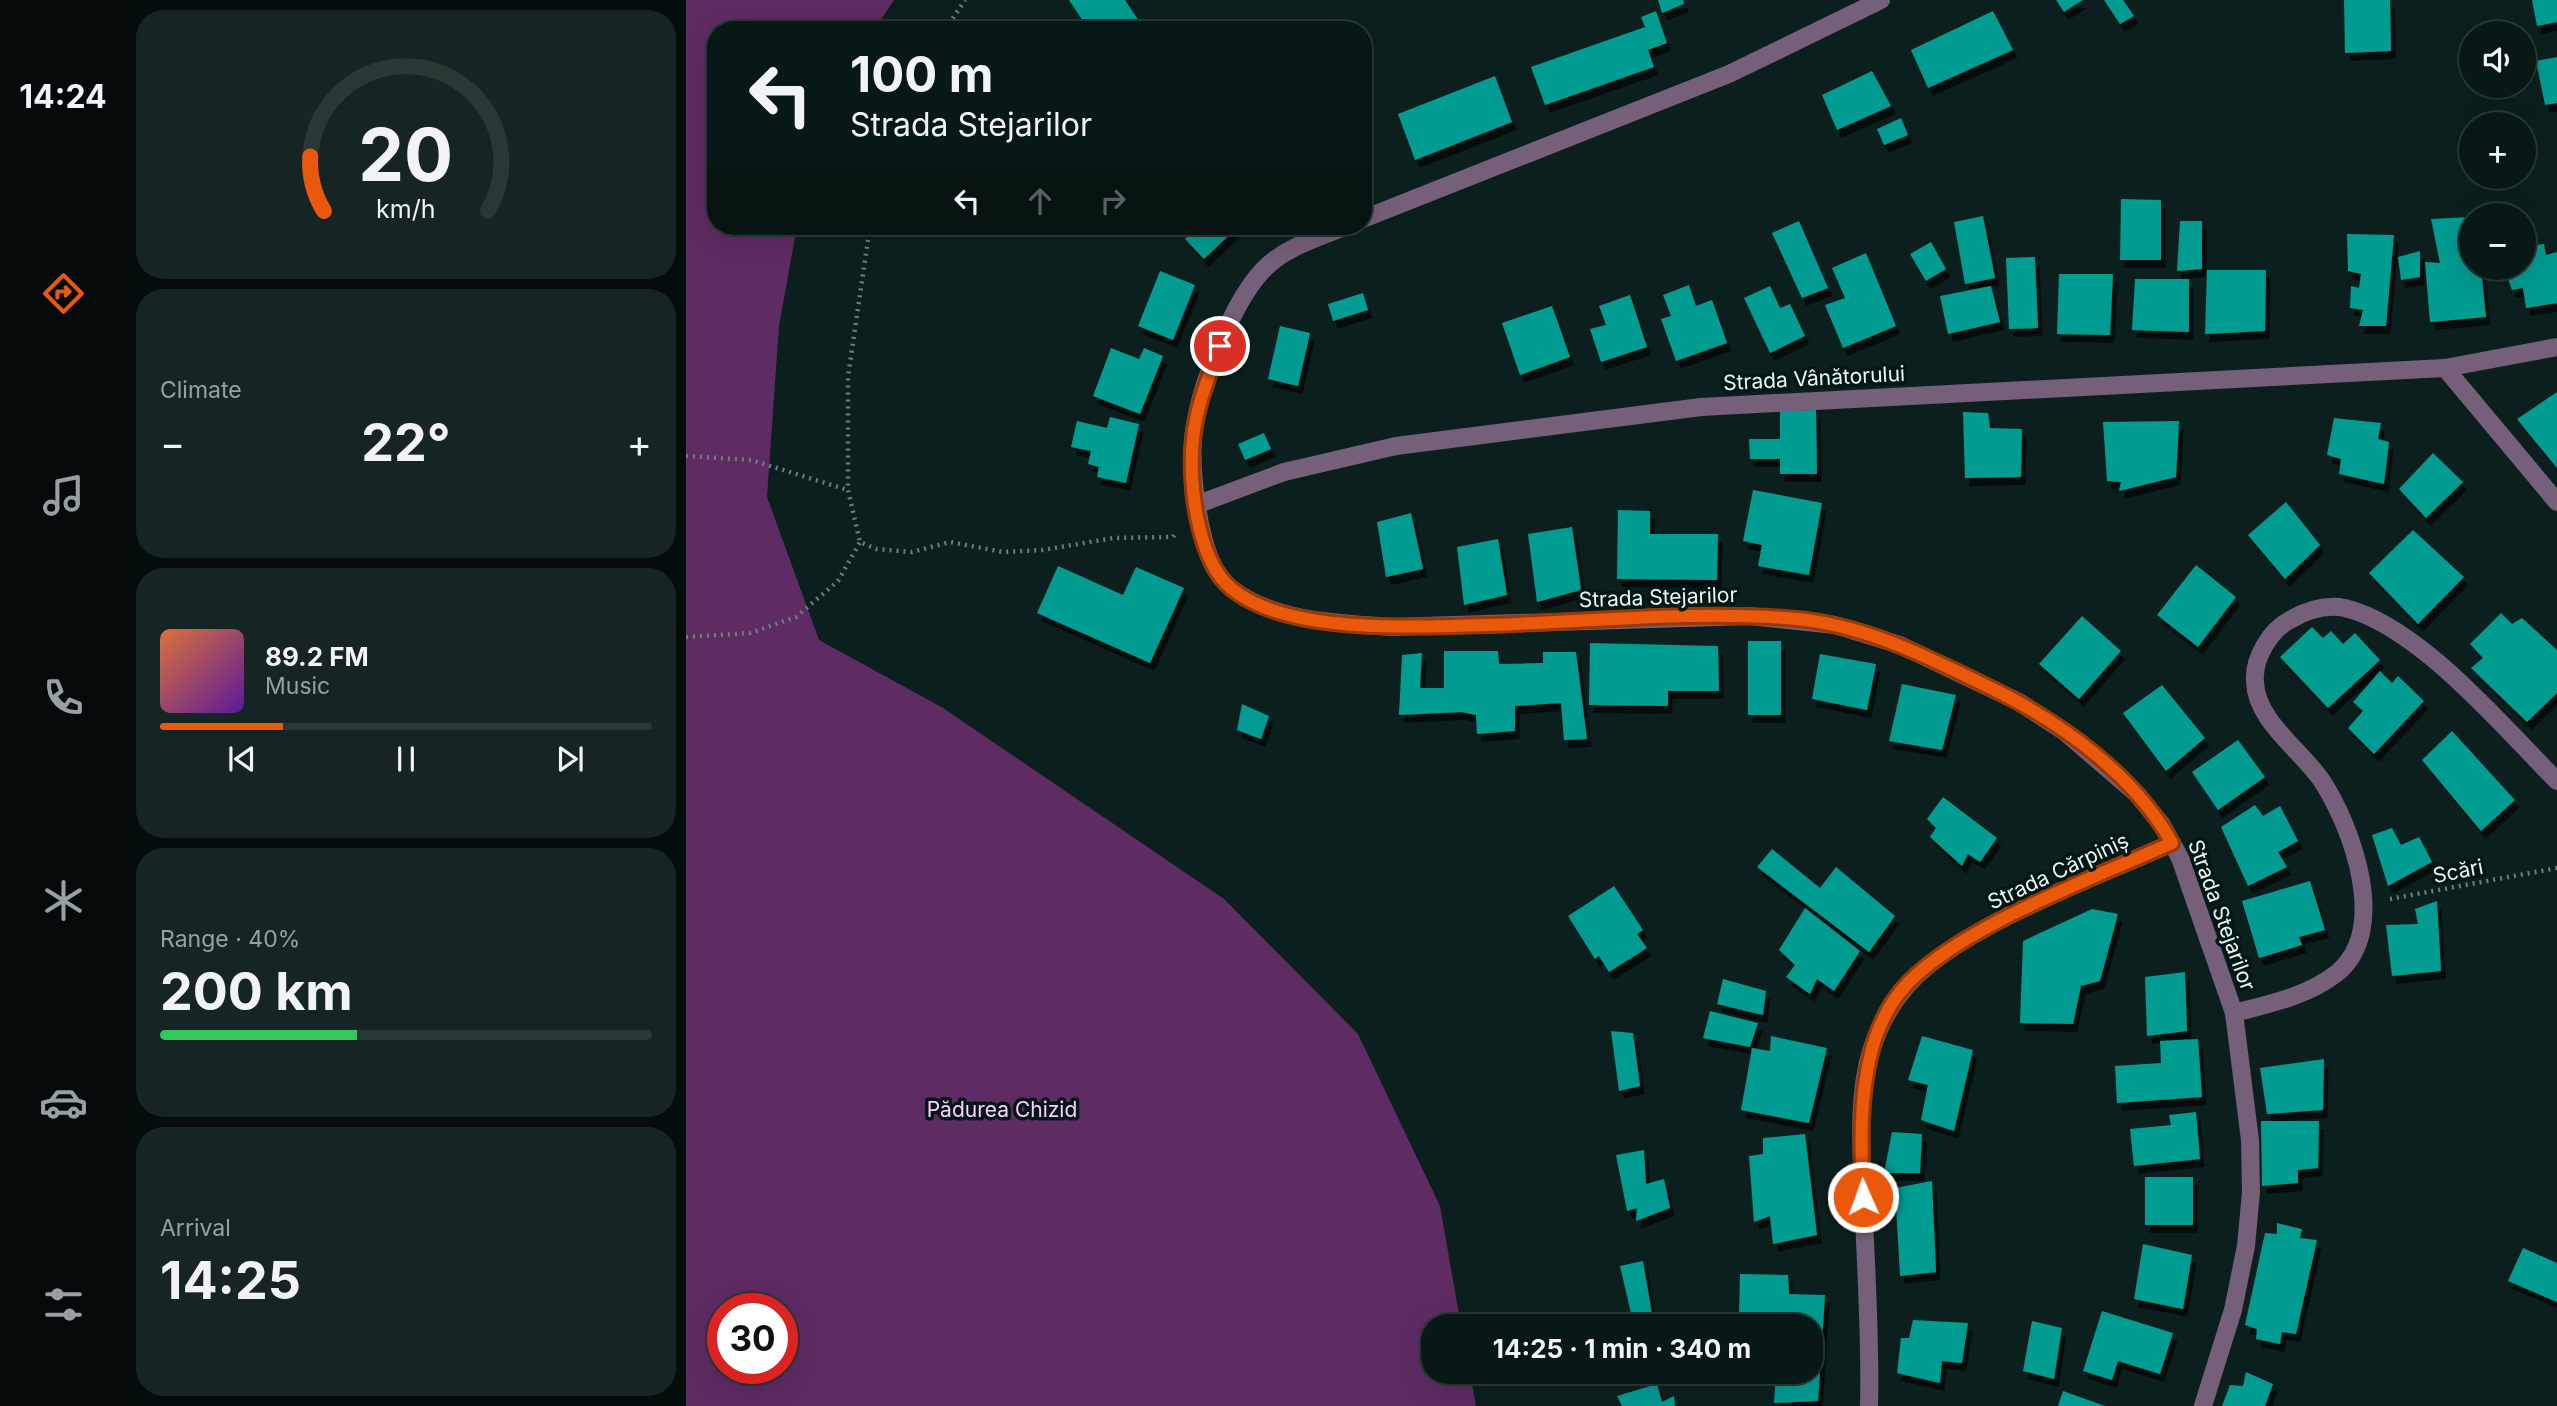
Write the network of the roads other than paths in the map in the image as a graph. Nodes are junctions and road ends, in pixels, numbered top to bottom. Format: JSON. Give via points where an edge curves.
{"nodes":[{"id":1,"x":1881,"y":0,"type":"edge"},
{"id":2,"x":1372,"y":215,"type":"edge"},
{"id":3,"x":1325,"y":235,"type":"edge"},
{"id":4,"x":2557,"y":347,"type":"edge"},
{"id":5,"x":2445,"y":368,"type":"junction"},
{"id":6,"x":2557,"y":502,"type":"edge"},
{"id":7,"x":1196,"y":505,"type":"junction"},
{"id":8,"x":2557,"y":781,"type":"edge"},
{"id":9,"x":2172,"y":843,"type":"junction"},
{"id":10,"x":2234,"y":1013,"type":"junction"},
{"id":11,"x":1869,"y":1406,"type":"edge"},
{"id":12,"x":2203,"y":1406,"type":"edge"}],
"edges":[{"from":1,"to":2,"type":"street","via":[[1728,74]]},
{"from":3,"to":7,"type":"street","name":"Strada Stejarilor","via":[[1288,250],[1264,269],[1242,296],[1200,403],[1192,449]]},
{"from":4,"to":5,"type":"street","name":"Strada Vânătorului"},
{"from":5,"to":6,"type":"street"},
{"from":5,"to":7,"type":"street","name":"Strada Vânătorului","via":[[1701,407],[1396,446],[1284,472]]},
{"from":7,"to":9,"type":"street","name":"Strada Stejarilor","via":[[1205,548],[1216,572],[1231,588],[1252,602],[1307,618],[1391,627],[1749,616],[1868,633],[2007,696],[2064,732],[2137,794]]},
{"from":8,"to":10,"type":"street","via":[[2414,644],[2376,619],[2343,608],[2311,608],[2284,623],[2267,641],[2257,662],[2254,681],[2258,699],[2322,781],[2340,816],[2365,904],[2357,941],[2339,971],[2306,991]]},
{"from":9,"to":10,"type":"street","name":"Strada Stejarilor","via":[[2195,895]]},
{"from":9,"to":11,"type":"street","name":"Strada Cărpiniș","via":[[1955,946],[1901,990],[1885,1015],[1871,1051],[1863,1110]]},
{"from":10,"to":12,"type":"street","name":"Strada Stejarilor","via":[[2252,1192],[2234,1310]]}]}
